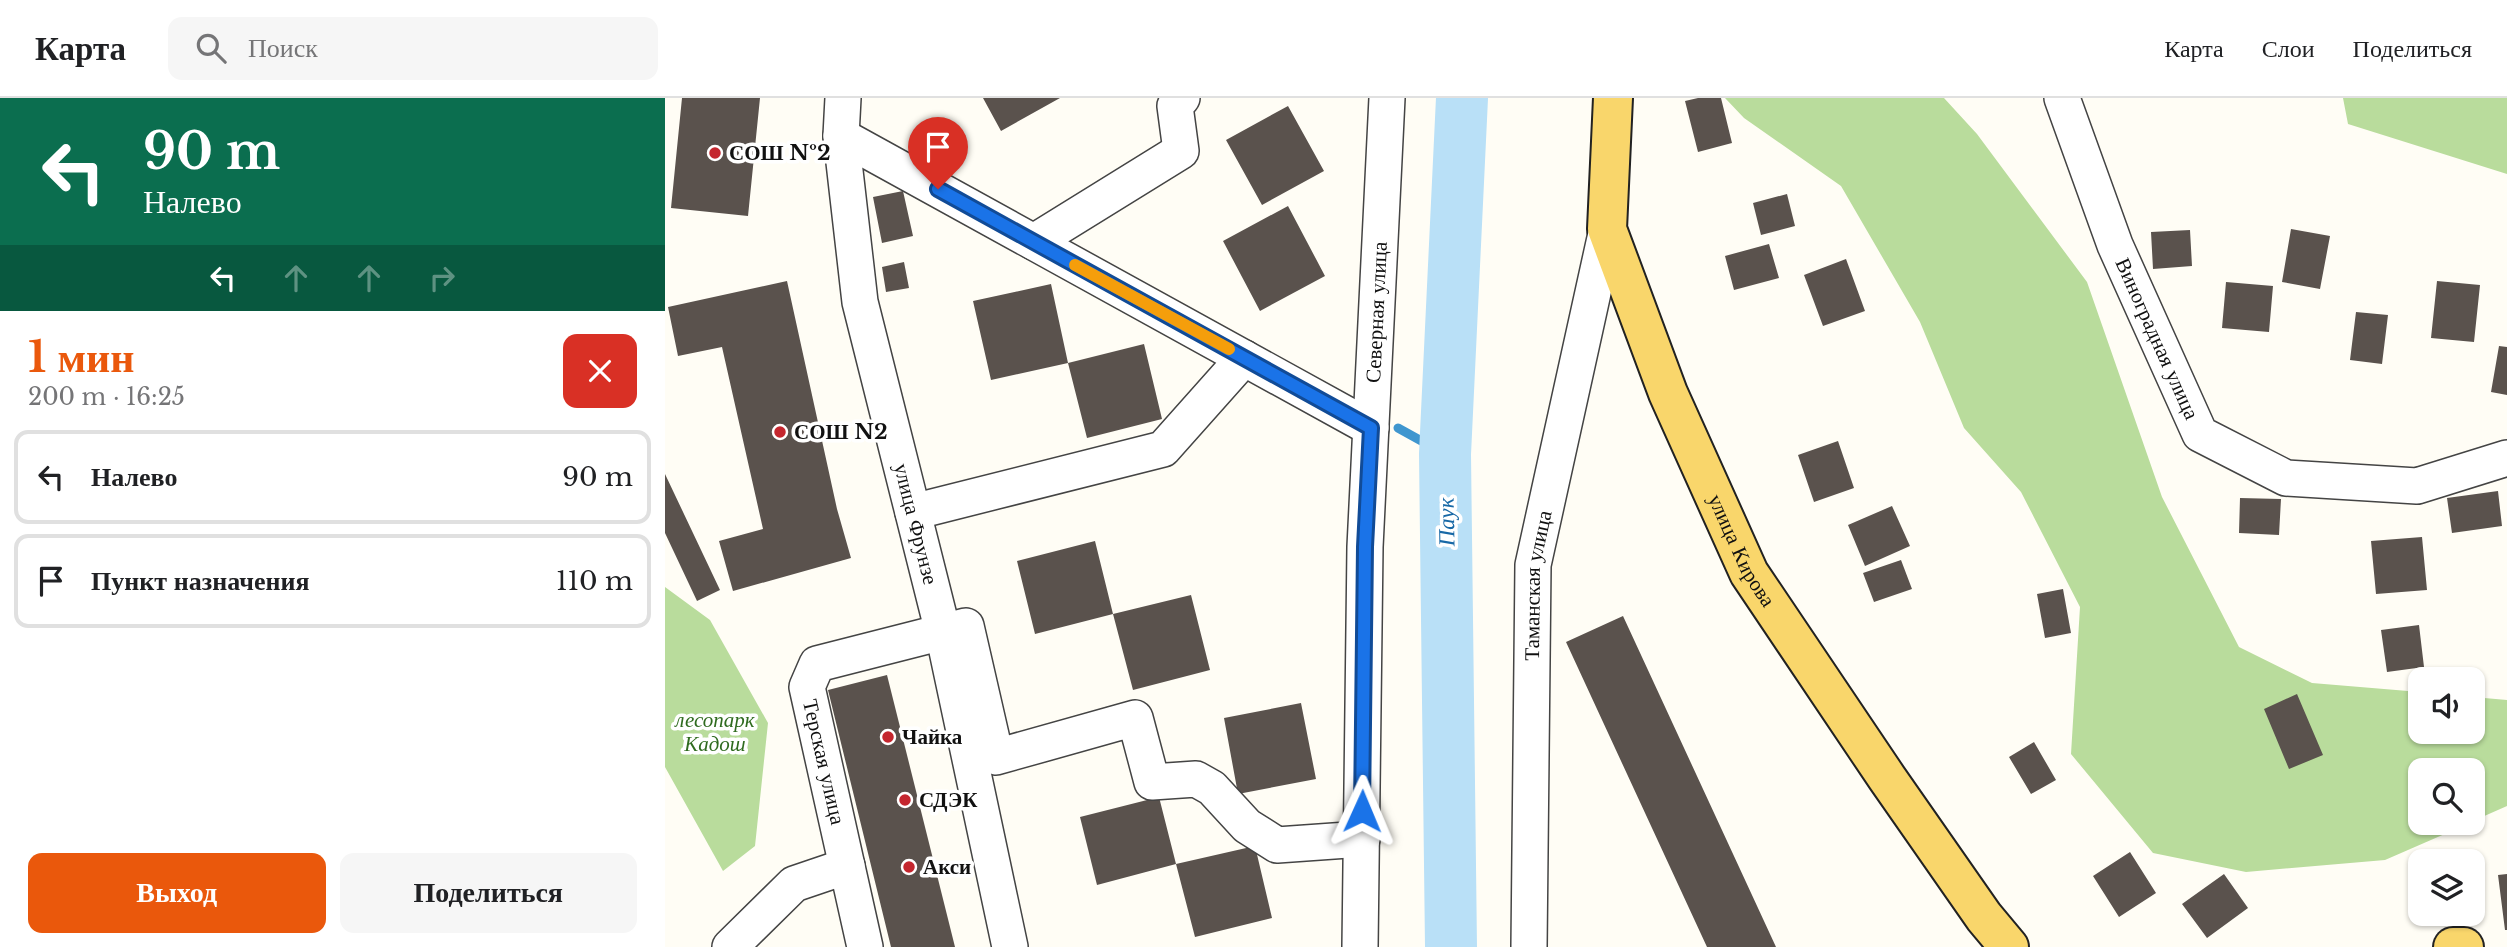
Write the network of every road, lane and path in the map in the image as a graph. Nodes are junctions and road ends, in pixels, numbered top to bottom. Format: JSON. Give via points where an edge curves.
{"nodes":[{"id":1,"x":843,"y":98,"type":"edge"},
{"id":2,"x":1182,"y":98,"type":"edge"},
{"id":3,"x":1387,"y":98,"type":"edge"},
{"id":4,"x":1613,"y":98,"type":"edge"},
{"id":5,"x":2062,"y":98,"type":"edge"},
{"id":6,"x":841,"y":136,"type":"junction"},
{"id":7,"x":1607,"y":229,"type":"junction"},
{"id":8,"x":1034,"y":242,"type":"junction"},
{"id":9,"x":1244,"y":358,"type":"junction"},
{"id":10,"x":1371,"y":428,"type":"junction"},
{"id":11,"x":2507,"y":458,"type":"edge"},
{"id":12,"x":913,"y":512,"type":"junction"},
{"id":13,"x":943,"y":632,"type":"junction"},
{"id":14,"x":1361,"y":839,"type":"junction"},
{"id":15,"x":847,"y":866,"type":"junction"},
{"id":16,"x":730,"y":947,"type":"edge"},
{"id":17,"x":865,"y":947,"type":"edge"},
{"id":18,"x":1010,"y":947,"type":"edge"},
{"id":19,"x":1360,"y":947,"type":"edge"},
{"id":20,"x":1529,"y":947,"type":"edge"},
{"id":21,"x":2009,"y":947,"type":"edge"},
{"id":22,"x":2453,"y":947,"type":"edge"},
{"id":23,"x":2463,"y":947,"type":"edge"}],
"edges":[{"from":1,"to":6,"type":"street","name":"улица Фрунзе"},
{"from":2,"to":8,"type":"street","via":[[1175,106],[1181,151]]},
{"from":3,"to":10,"type":"street","name":"Северная улица"},
{"from":4,"to":7,"type":"main road","name":"улица Кирова"},
{"from":5,"to":11,"type":"street","name":"Виноградная улица","via":[[2115,245],[2200,434],[2286,478],[2417,486]]},
{"from":6,"to":8,"type":"street"},
{"from":6,"to":12,"type":"street","name":"улица Фрунзе","via":[[860,302]]},
{"from":7,"to":20,"type":"street","name":"Таманская улица","via":[[1533,565]]},
{"from":7,"to":21,"type":"main road","name":"улица Кирова","via":[[1668,393],[1749,573],[1887,778]]},
{"from":8,"to":9,"type":"street"},
{"from":9,"to":10,"type":"street"},
{"from":9,"to":12,"type":"street","via":[[1163,449]]},
{"from":10,"to":14,"type":"street","name":"Северная улица"},
{"from":12,"to":13,"type":"street","name":"улица Фрунзе"},
{"from":13,"to":14,"type":"street","via":[[966,626],[996,757],[1135,718],[1152,782],[1196,779],[1277,845]]},
{"from":13,"to":15,"type":"street","name":"Терская улица","via":[[817,664],[807,687]]},
{"from":13,"to":18,"type":"street","name":"улица Фрунзе"},
{"from":14,"to":19,"type":"street","name":"Северная улица"},
{"from":15,"to":16,"type":"street","via":[[794,884]]},
{"from":15,"to":17,"type":"street","name":"Терская улица"},
{"from":22,"to":23,"type":"main road"}]}
